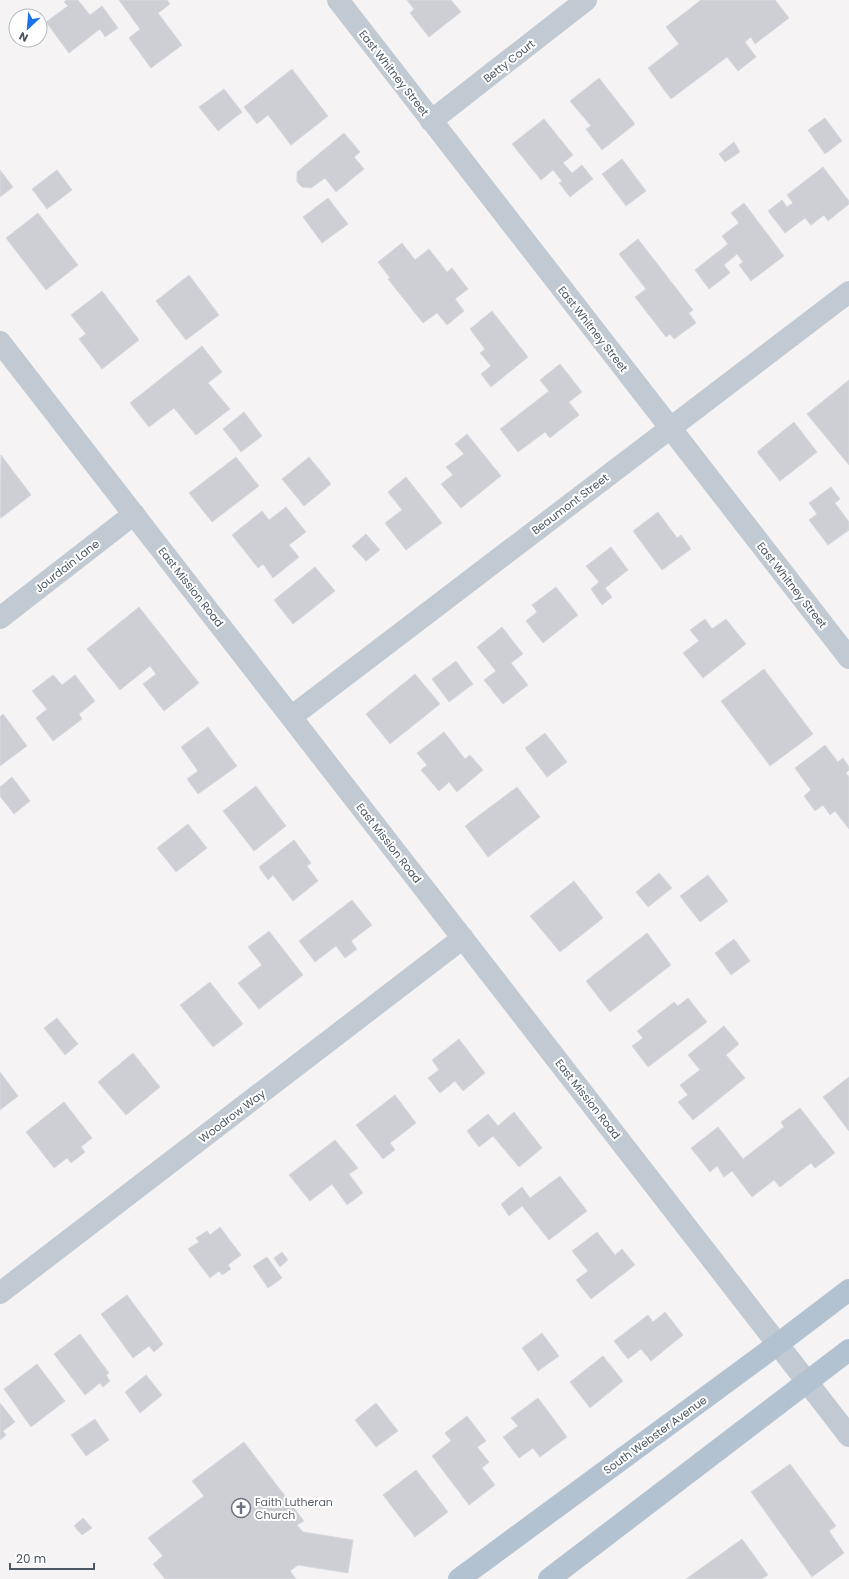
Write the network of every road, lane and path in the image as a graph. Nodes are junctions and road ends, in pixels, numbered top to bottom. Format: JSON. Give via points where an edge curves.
{"nodes":[{"id":1,"x":338,"y":0,"type":"edge"},
{"id":2,"x":586,"y":0,"type":"edge"},
{"id":3,"x":431,"y":121,"type":"junction"},
{"id":4,"x":849,"y":292,"type":"edge"},
{"id":5,"x":0,"y":342,"type":"edge"},
{"id":6,"x":670,"y":428,"type":"junction"},
{"id":7,"x":134,"y":514,"type":"junction"},
{"id":8,"x":0,"y":618,"type":"edge"},
{"id":9,"x":849,"y":658,"type":"edge"},
{"id":10,"x":291,"y":717,"type":"junction"},
{"id":11,"x":463,"y":938,"type":"junction"},
{"id":12,"x":849,"y":1290,"type":"edge"},
{"id":13,"x":0,"y":1293,"type":"edge"},
{"id":14,"x":778,"y":1344,"type":"junction"},
{"id":15,"x":849,"y":1350,"type":"edge"},
{"id":16,"x":807,"y":1382,"type":"junction"},
{"id":17,"x":849,"y":1436,"type":"edge"},
{"id":18,"x":459,"y":1579,"type":"edge"},
{"id":19,"x":550,"y":1579,"type":"edge"}],
"edges":[{"from":1,"to":3,"type":"street","name":"East Whitney Street"},
{"from":2,"to":3,"type":"street","name":"Betty Court"},
{"from":3,"to":6,"type":"street","name":"East Whitney Street"},
{"from":4,"to":6,"type":"street","name":"Beaumont Street"},
{"from":5,"to":7,"type":"street","name":"East Mission Road"},
{"from":6,"to":9,"type":"street","name":"East Whitney Street"},
{"from":6,"to":10,"type":"street","name":"Beaumont Street"},
{"from":7,"to":8,"type":"street","name":"Jourdain Lane"},
{"from":7,"to":10,"type":"street","name":"East Mission Road"},
{"from":10,"to":11,"type":"street","name":"East Mission Road"},
{"from":11,"to":13,"type":"street","name":"Woodrow Way"},
{"from":11,"to":14,"type":"street","name":"East Mission Road"},
{"from":12,"to":14,"type":"main road","name":"South Webster Avenue"},
{"from":14,"to":16,"type":"street","name":"East Mission Road"},
{"from":14,"to":18,"type":"main road","name":"South Webster Avenue"},
{"from":15,"to":16,"type":"main road"},
{"from":16,"to":17,"type":"street","name":"East Mission Road"},
{"from":16,"to":19,"type":"main road"}]}
